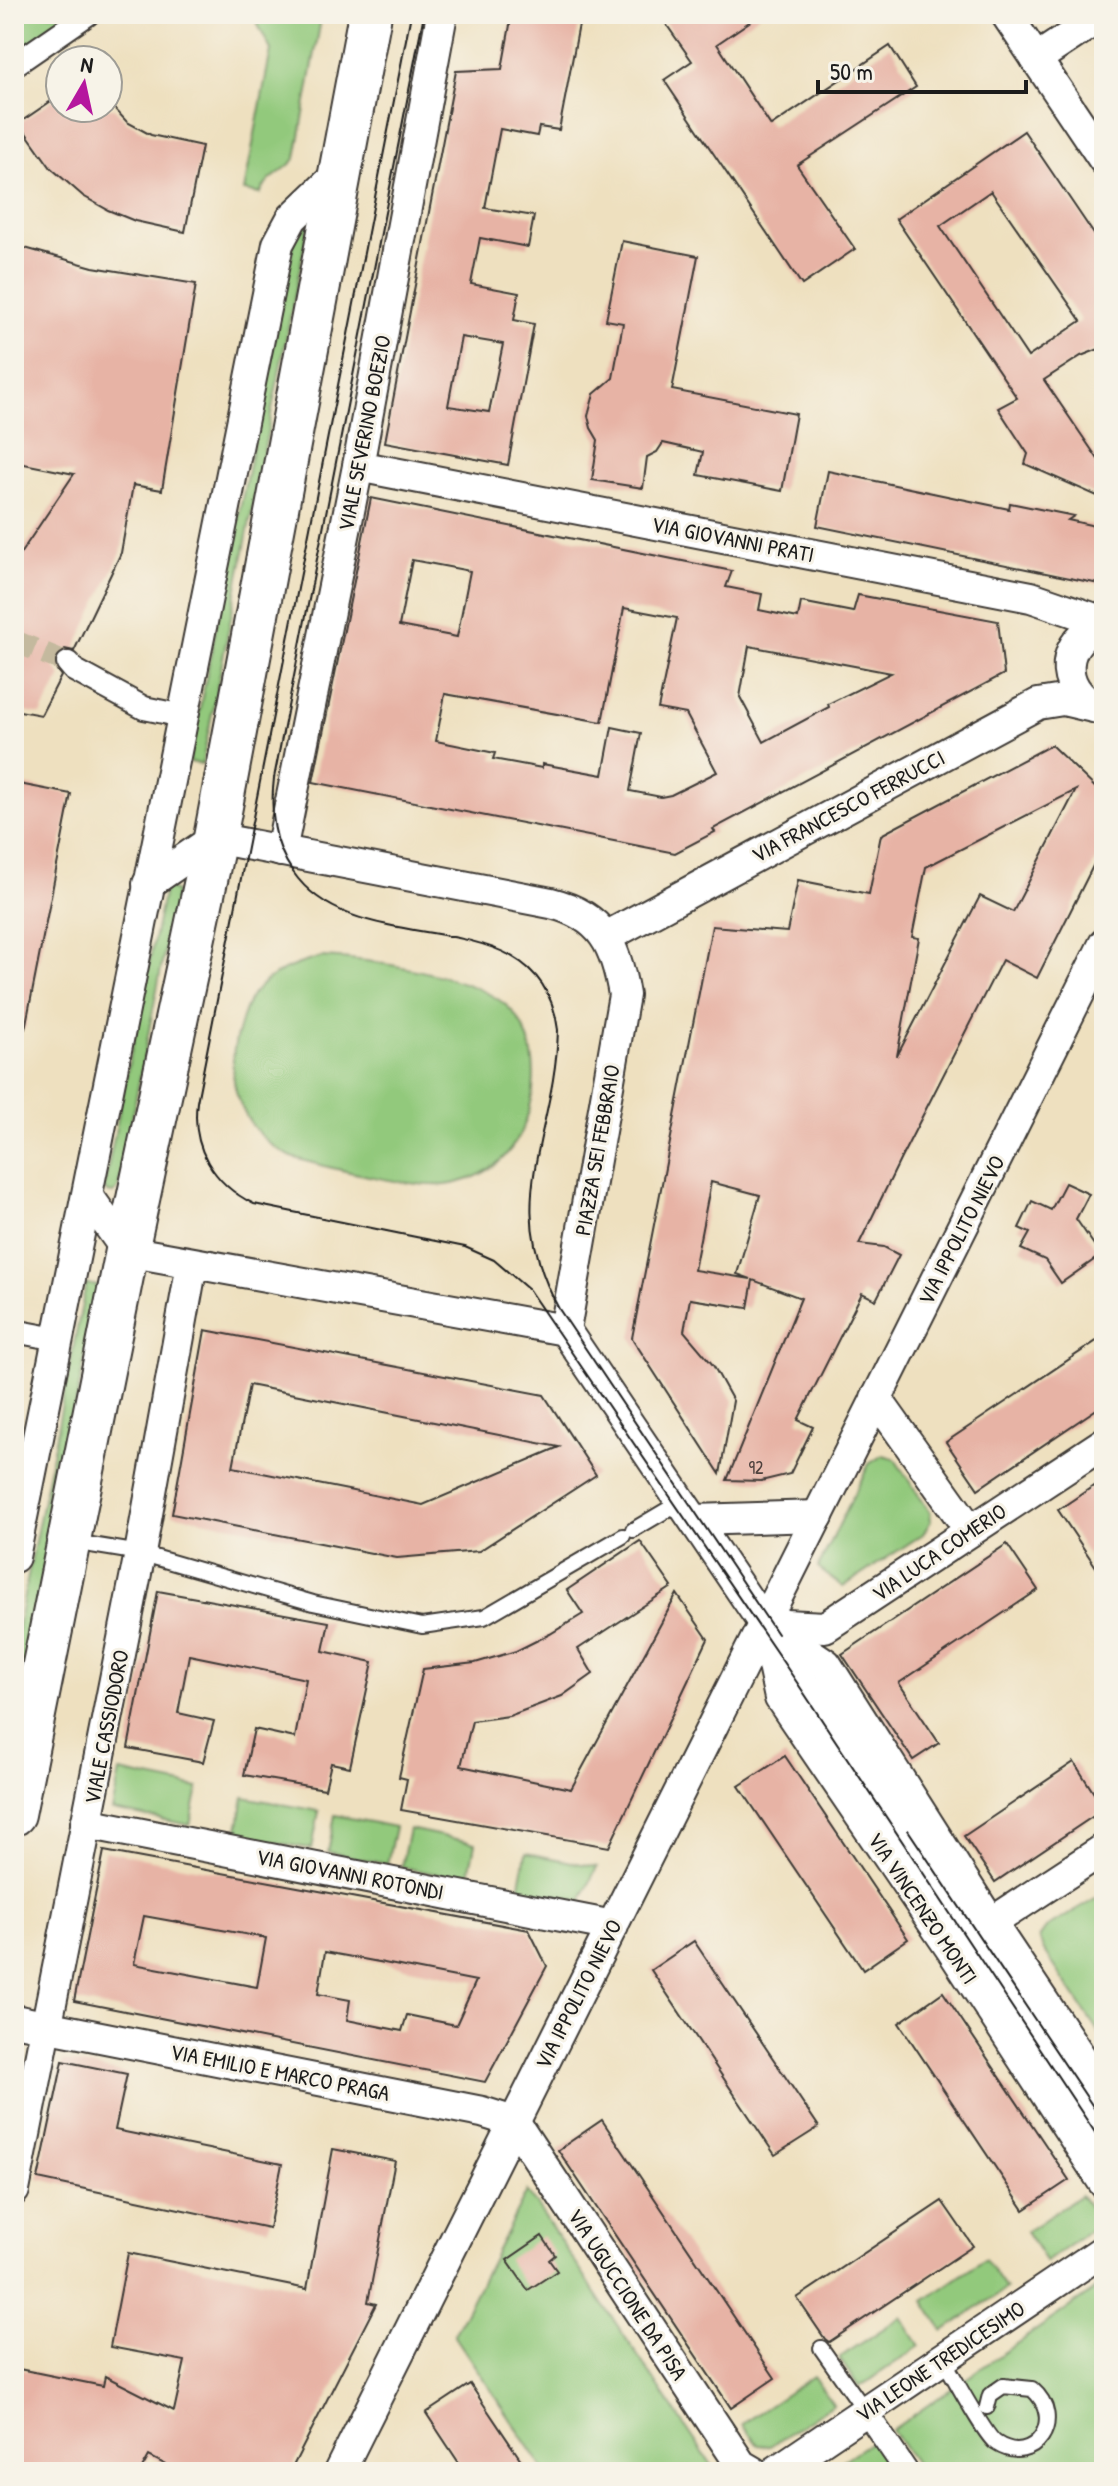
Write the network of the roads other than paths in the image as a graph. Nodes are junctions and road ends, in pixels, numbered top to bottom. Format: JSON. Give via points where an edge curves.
{"nodes":[{"id":1,"x":88,"y":14,"type":"edge"},
{"id":2,"x":355,"y":14,"type":"edge"},
{"id":3,"x":370,"y":14,"type":"edge"},
{"id":4,"x":442,"y":14,"type":"edge"},
{"id":5,"x":1006,"y":14,"type":"edge"},
{"id":6,"x":1104,"y":14,"type":"edge"},
{"id":7,"x":1036,"y":59,"type":"junction"},
{"id":8,"x":14,"y":65,"type":"edge"},
{"id":9,"x":357,"y":81,"type":"junction"},
{"id":10,"x":1104,"y":160,"type":"edge"},
{"id":11,"x":339,"y":173,"type":"junction"},
{"id":12,"x":358,"y":466,"type":"junction"},
{"id":13,"x":1104,"y":623,"type":"edge"},
{"id":14,"x":68,"y":663,"type":"tunnel mouth"},
{"id":15,"x":1100,"y":709,"type":"edge"},
{"id":16,"x":183,"y":716,"type":"junction"},
{"id":17,"x":215,"y":838,"type":"junction"},
{"id":18,"x":281,"y":851,"type":"junction"},
{"id":19,"x":148,"y":884,"type":"junction"},
{"id":20,"x":606,"y":937,"type":"junction"},
{"id":21,"x":1104,"y":944,"type":"edge"},
{"id":22,"x":88,"y":1196,"type":"junction"},
{"id":23,"x":127,"y":1251,"type":"junction"},
{"id":24,"x":192,"y":1264,"type":"junction"},
{"id":25,"x":565,"y":1330,"type":"junction"},
{"id":26,"x":14,"y":1331,"type":"edge"},
{"id":27,"x":57,"y":1339,"type":"junction"},
{"id":28,"x":876,"y":1398,"type":"junction"},
{"id":29,"x":1104,"y":1443,"type":"edge"},
{"id":30,"x":689,"y":1510,"type":"junction"},
{"id":31,"x":818,"y":1516,"type":"junction"},
{"id":32,"x":970,"y":1530,"type":"junction"},
{"id":33,"x":69,"y":1541,"type":"junction"},
{"id":34,"x":140,"y":1553,"type":"junction"},
{"id":35,"x":14,"y":1557,"type":"edge"},
{"id":36,"x":764,"y":1624,"type":"junction"},
{"id":37,"x":14,"y":1814,"type":"edge"},
{"id":38,"x":86,"y":1823,"type":"junction"},
{"id":39,"x":1104,"y":1849,"type":"edge"},
{"id":40,"x":991,"y":1923,"type":"junction"},
{"id":41,"x":613,"y":1926,"type":"junction"},
{"id":42,"x":14,"y":2020,"type":"edge"},
{"id":43,"x":46,"y":2026,"type":"junction"},
{"id":44,"x":1104,"y":2092,"type":"edge"},
{"id":45,"x":514,"y":2122,"type":"junction"},
{"id":46,"x":1104,"y":2133,"type":"edge"},
{"id":47,"x":1104,"y":2183,"type":"edge"},
{"id":48,"x":14,"y":2190,"type":"edge"},
{"id":49,"x":1104,"y":2250,"type":"edge"},
{"id":50,"x":821,"y":2348,"type":"dead end"},
{"id":51,"x":943,"y":2359,"type":"junction"},
{"id":52,"x":987,"y":2407,"type":"dead end"},
{"id":53,"x":866,"y":2412,"type":"junction"},
{"id":54,"x":745,"y":2470,"type":"edge"},
{"id":55,"x":339,"y":2472,"type":"edge"},
{"id":56,"x":775,"y":2472,"type":"edge"},
{"id":57,"x":907,"y":2472,"type":"edge"}],
"edges":[{"from":1,"to":8,"type":"street"},
{"from":2,"to":9,"type":"main road"},
{"from":3,"to":9,"type":"main road"},
{"from":4,"to":12,"type":"street","name":"VIALE SEVERINO BOEZIO"},
{"from":5,"to":7,"type":"street"},
{"from":6,"to":7,"type":"street"},
{"from":7,"to":10,"type":"street"},
{"from":9,"to":11,"type":"main road"},
{"from":11,"to":16,"type":"street","via":[[292,218],[278,244]]},
{"from":11,"to":17,"type":"main road"},
{"from":12,"to":13,"type":"street","name":"VIA GIOVANNI PRATI","via":[[1031,597]]},
{"from":12,"to":18,"type":"street","name":"VIALE SEVERINO BOEZIO"},
{"from":13,"to":15,"type":"street","name":"VIA FRANCESCO FERRUCCI","via":[[1080,637],[1069,663],[1075,690]]},
{"from":14,"to":16,"type":"street","via":[[144,708]]},
{"from":15,"to":20,"type":"street","name":"VIA FRANCESCO FERRUCCI","via":[[1063,700],[1038,704]]},
{"from":16,"to":19,"type":"street"},
{"from":17,"to":18,"type":"street","name":"PIAZZA SEI FEBBRAIO"},
{"from":17,"to":19,"type":"street"},
{"from":17,"to":23,"type":"main road"},
{"from":18,"to":20,"type":"street","name":"PIAZZA SEI FEBBRAIO","via":[[571,908]]},
{"from":19,"to":22,"type":"street"},
{"from":20,"to":25,"type":"street","name":"PIAZZA SEI FEBBRAIO","via":[[624,995]]},
{"from":21,"to":28,"type":"street","name":"VIA IPPOLITO NIEVO"},
{"from":22,"to":23,"type":"street"},
{"from":22,"to":27,"type":"street"},
{"from":23,"to":24,"type":"street"},
{"from":23,"to":33,"type":"main road"},
{"from":24,"to":25,"type":"street"},
{"from":24,"to":34,"type":"street","name":"VIALE CASSIODORO"},
{"from":25,"to":30,"type":"street","name":"VIA VINCENZO MONTI"},
{"from":26,"to":27,"type":"street"},
{"from":27,"to":35,"type":"street"},
{"from":28,"to":31,"type":"street","name":"VIA IPPOLITO NIEVO"},
{"from":28,"to":32,"type":"street"},
{"from":29,"to":32,"type":"street","name":"VIA LUCA COMERIO"},
{"from":30,"to":31,"type":"street"},
{"from":30,"to":34,"type":"lane","via":[[628,1533],[484,1617],[422,1626],[313,1603]]},
{"from":30,"to":36,"type":"street","name":"VIA VINCENZO MONTI"},
{"from":31,"to":36,"type":"street","name":"VIA IPPOLITO NIEVO"},
{"from":32,"to":36,"type":"street","name":"VIA LUCA COMERIO","via":[[825,1627]]},
{"from":33,"to":34,"type":"lane"},
{"from":33,"to":37,"type":"main road"},
{"from":34,"to":38,"type":"street","name":"VIALE CASSIODORO"},
{"from":36,"to":40,"type":"street","name":"VIA VINCENZO MONTI","via":[[826,1664]]},
{"from":36,"to":41,"type":"street","name":"VIA IPPOLITO NIEVO"},
{"from":36,"to":46,"type":"street"},
{"from":36,"to":47,"type":"street","name":"VIA VINCENZO MONTI","via":[[780,1698]]},
{"from":38,"to":41,"type":"street","name":"VIA GIOVANNI ROTONDI"},
{"from":38,"to":43,"type":"street","name":"VIALE CASSIODORO"},
{"from":39,"to":40,"type":"street"},
{"from":40,"to":44,"type":"street","name":"VIA VINCENZO MONTI"},
{"from":41,"to":45,"type":"street","name":"VIA IPPOLITO NIEVO"},
{"from":42,"to":43,"type":"street","name":"VIA EMILIO E MARCO PRAGA"},
{"from":43,"to":45,"type":"street","name":"VIA EMILIO E MARCO PRAGA"},
{"from":43,"to":48,"type":"street","name":"VIALE CASSIODORO"},
{"from":45,"to":54,"type":"street","name":"VIA UGUCCIONE DA PISA"},
{"from":45,"to":55,"type":"street","name":"VIA IPPOLITO NIEVO"},
{"from":49,"to":51,"type":"street","name":"VIA LEONE TREDICESIMO"},
{"from":50,"to":53,"type":"lane"},
{"from":51,"to":52,"type":"lane","via":[[993,2442],[1022,2449],[1041,2440],[1045,2405],[1032,2389],[1003,2386],[990,2395]]},
{"from":51,"to":53,"type":"street","name":"VIA LEONE TREDICESIMO"},
{"from":53,"to":56,"type":"street","name":"VIA LEONE TREDICESIMO"},
{"from":53,"to":57,"type":"street"}]}
